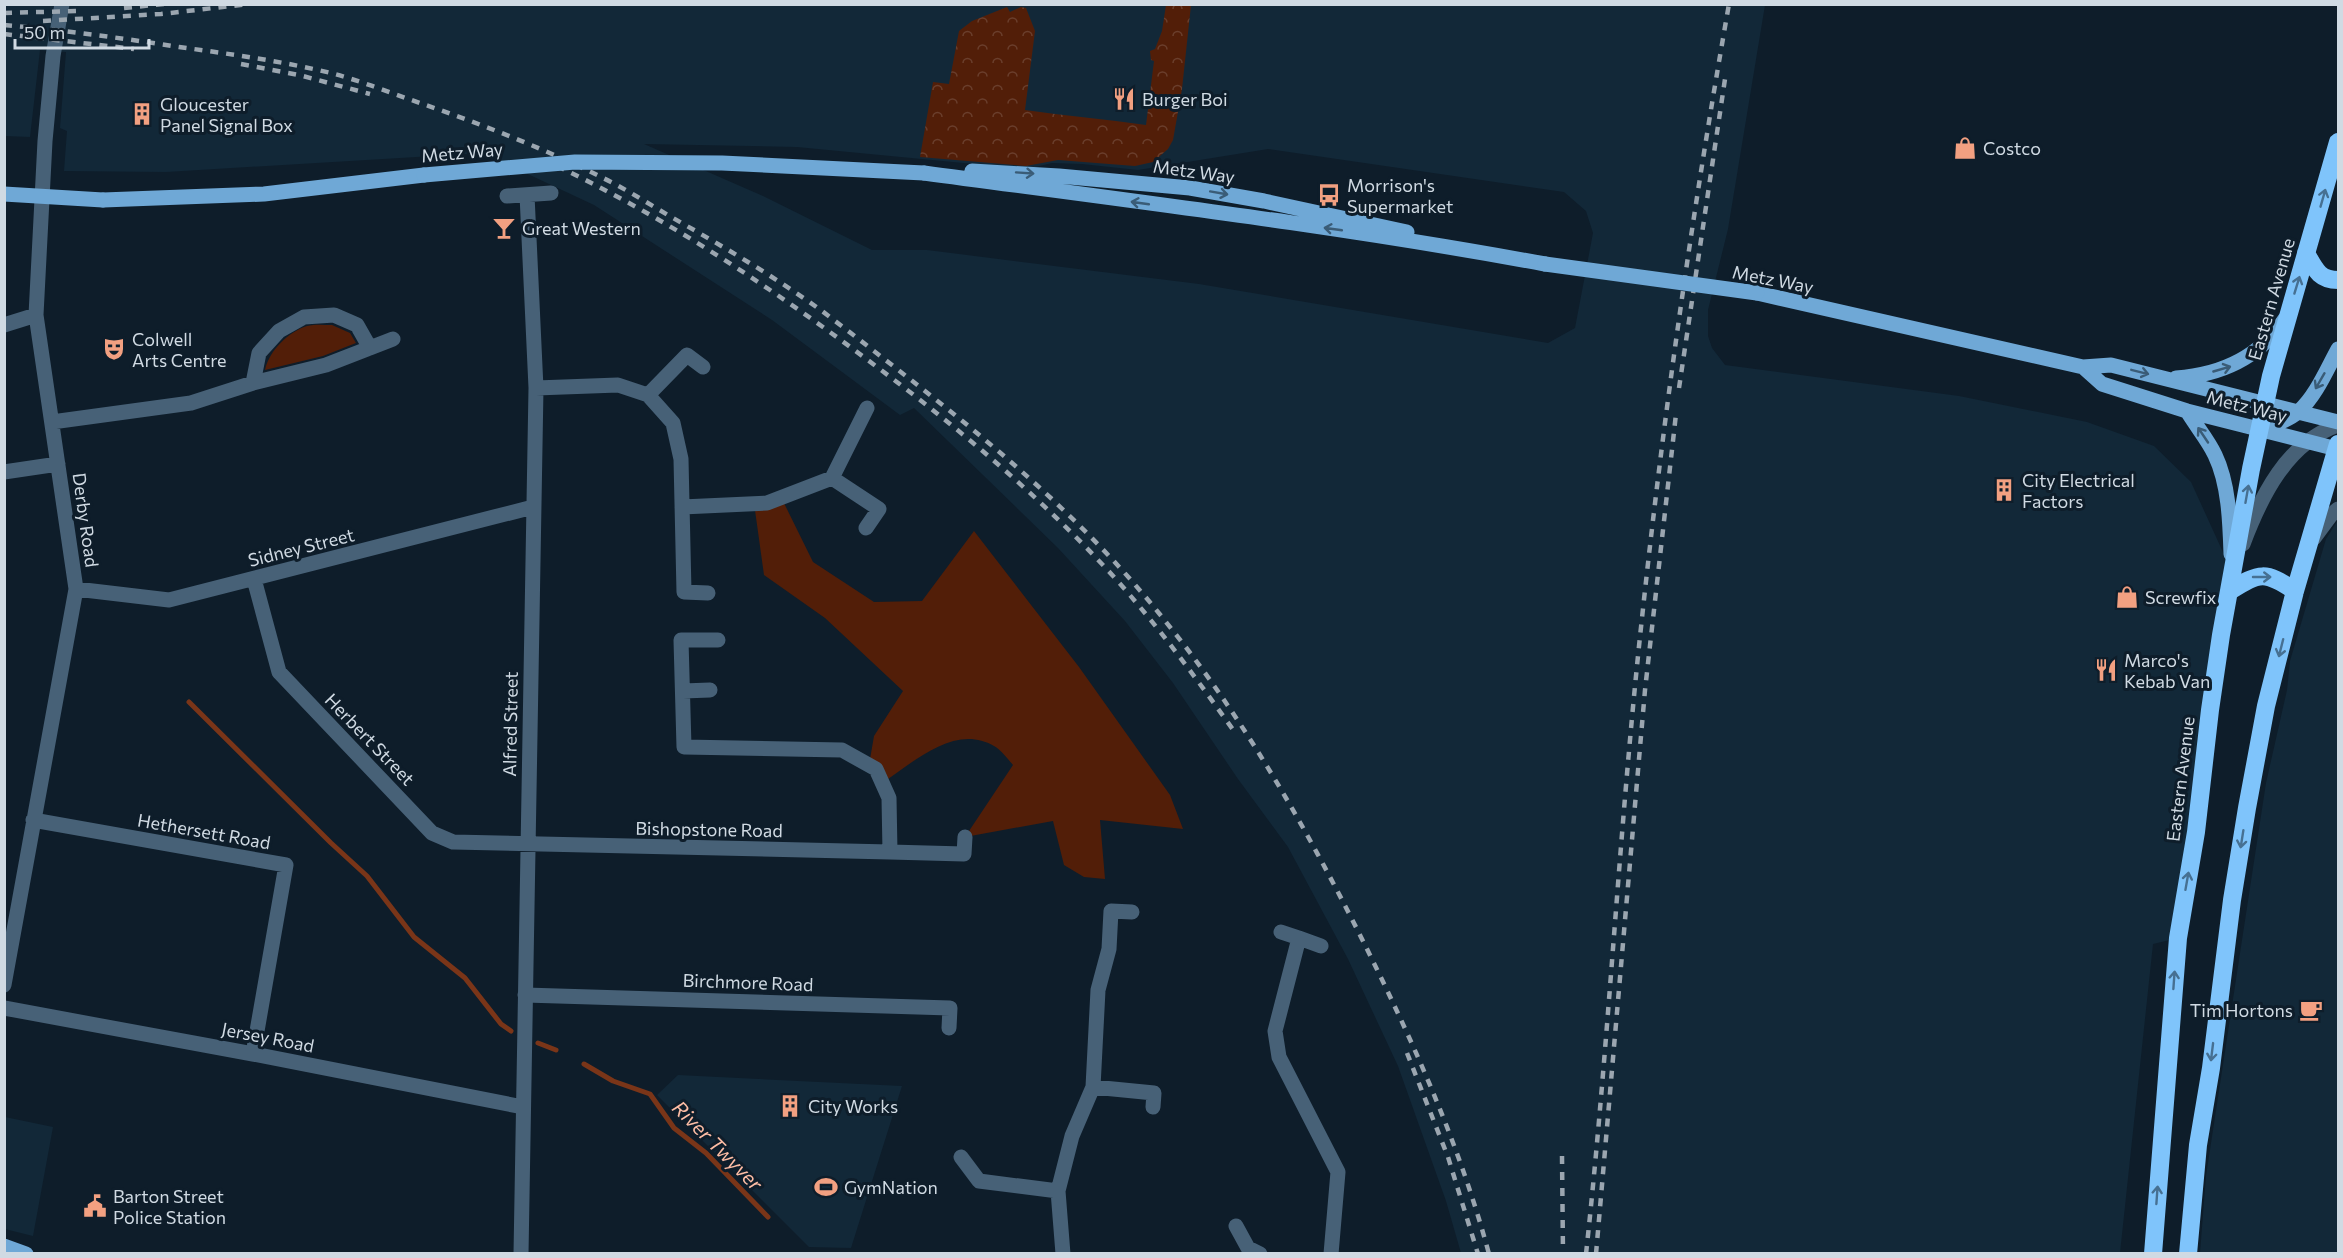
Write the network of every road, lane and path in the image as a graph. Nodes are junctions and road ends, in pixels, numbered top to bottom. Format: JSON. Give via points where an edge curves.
{"nodes":[{"id":1,"x":62,"y":4,"type":"edge"},
{"id":2,"x":2338,"y":142,"type":"edge"},
{"id":3,"x":924,"y":172,"type":"junction"},
{"id":4,"x":4,"y":194,"type":"edge"},
{"id":5,"x":551,"y":194,"type":"dead end"},
{"id":6,"x":527,"y":195,"type":"junction"},
{"id":7,"x":507,"y":196,"type":"dead end"},
{"id":8,"x":1453,"y":247,"type":"junction"},
{"id":9,"x":2307,"y":253,"type":"junction"},
{"id":10,"x":2338,"y":280,"type":"edge"},
{"id":11,"x":36,"y":315,"type":"junction"},
{"id":12,"x":2287,"y":316,"type":"junction"},
{"id":13,"x":4,"y":325,"type":"edge"},
{"id":14,"x":393,"y":339,"type":"dead end"},
{"id":15,"x":370,"y":348,"type":"junction"},
{"id":16,"x":2338,"y":349,"type":"edge"},
{"id":17,"x":2083,"y":367,"type":"junction"},
{"id":18,"x":703,"y":368,"type":"dead end"},
{"id":19,"x":2164,"y":378,"type":"junction"},
{"id":20,"x":253,"y":383,"type":"junction"},
{"id":21,"x":536,"y":388,"type":"junction"},
{"id":22,"x":648,"y":395,"type":"junction"},
{"id":23,"x":2265,"y":403,"type":"junction"},
{"id":24,"x":867,"y":408,"type":"dead end"},
{"id":25,"x":2187,"y":411,"type":"junction"},
{"id":26,"x":2299,"y":411,"type":"junction"},
{"id":27,"x":52,"y":422,"type":"junction"},
{"id":28,"x":2338,"y":424,"type":"edge"},
{"id":29,"x":2260,"y":430,"type":"junction"},
{"id":30,"x":2307,"y":442,"type":"junction"},
{"id":31,"x":2338,"y":448,"type":"edge"},
{"id":32,"x":58,"y":464,"type":"junction"},
{"id":33,"x":4,"y":472,"type":"edge"},
{"id":34,"x":832,"y":478,"type":"junction"},
{"id":35,"x":533,"y":507,"type":"junction"},
{"id":36,"x":682,"y":507,"type":"junction"},
{"id":37,"x":2338,"y":508,"type":"edge"},
{"id":38,"x":866,"y":528,"type":"dead end"},
{"id":39,"x":2308,"y":548,"type":"junction"},
{"id":40,"x":2232,"y":572,"type":"junction"},
{"id":41,"x":254,"y":579,"type":"junction"},
{"id":42,"x":76,"y":590,"type":"junction"},
{"id":43,"x":2230,"y":591,"type":"junction"},
{"id":44,"x":2295,"y":591,"type":"junction"},
{"id":45,"x":708,"y":593,"type":"dead end"},
{"id":46,"x":718,"y":640,"type":"dead end"},
{"id":47,"x":710,"y":690,"type":"dead end"},
{"id":48,"x":682,"y":691,"type":"junction"},
{"id":49,"x":33,"y":820,"type":"junction"},
{"id":50,"x":965,"y":837,"type":"dead end"},
{"id":51,"x":527,"y":845,"type":"junction"},
{"id":52,"x":890,"y":852,"type":"junction"},
{"id":53,"x":1132,"y":912,"type":"dead end"},
{"id":54,"x":1281,"y":932,"type":"dead end"},
{"id":55,"x":1299,"y":938,"type":"junction"},
{"id":56,"x":1321,"y":946,"type":"dead end"},
{"id":57,"x":4,"y":985,"type":"edge"},
{"id":58,"x":525,"y":995,"type":"junction"},
{"id":59,"x":4,"y":1008,"type":"edge"},
{"id":60,"x":949,"y":1028,"type":"dead end"},
{"id":61,"x":253,"y":1054,"type":"junction"},
{"id":62,"x":1093,"y":1087,"type":"junction"},
{"id":63,"x":523,"y":1107,"type":"junction"},
{"id":64,"x":1153,"y":1107,"type":"dead end"},
{"id":65,"x":961,"y":1157,"type":"dead end"},
{"id":66,"x":1058,"y":1191,"type":"junction"},
{"id":67,"x":1236,"y":1226,"type":"dead end"},
{"id":68,"x":4,"y":1245,"type":"edge"},
{"id":69,"x":26,"y":1254,"type":"edge"},
{"id":70,"x":521,"y":1254,"type":"edge"},
{"id":71,"x":1062,"y":1254,"type":"edge"},
{"id":72,"x":1260,"y":1254,"type":"edge"},
{"id":73,"x":1331,"y":1254,"type":"edge"},
{"id":74,"x":2153,"y":1254,"type":"edge"},
{"id":75,"x":2188,"y":1254,"type":"edge"}],
"edges":[{"from":1,"to":11,"type":"street","name":"Derby Road","via":[[45,141]]},
{"from":9,"to":2,"type":"highway","name":"Eastern Avenue","one_way":true},
{"from":3,"to":4,"type":"main road","name":"Metz Way","bridge":true,"via":[[722,163],[575,162],[264,194],[144,200]]},
{"from":8,"to":3,"type":"main road","name":"Metz Way","one_way":true},
{"from":3,"to":8,"type":"main road","name":"Metz Way","one_way":true,"via":[[994,171],[1190,188],[1395,228]]},
{"from":5,"to":6,"type":"street"},
{"from":6,"to":7,"type":"street"},
{"from":6,"to":21,"type":"street","name":"Alfred Street"},
{"from":8,"to":17,"type":"main road","name":"Metz Way","bridge":true,"via":[[1545,264],[1757,293]]},
{"from":9,"to":10,"type":"highway","via":[[2320,275]]},
{"from":12,"to":9,"type":"highway","name":"Eastern Avenue","one_way":true},
{"from":11,"to":13,"type":"street"},
{"from":11,"to":27,"type":"street","name":"Derby Road"},
{"from":19,"to":12,"type":"main road","one_way":true,"via":[[2206,373],[2239,363],[2268,341]]},
{"from":12,"to":23,"type":"highway","name":"Eastern Avenue"},
{"from":14,"to":15,"type":"street"},
{"from":15,"to":20,"type":"street","via":[[326,365]]},
{"from":15,"to":20,"type":"street","via":[[357,326],[334,315],[304,317],[279,331],[259,353]]},
{"from":16,"to":26,"type":"main road","one_way":true},
{"from":17,"to":19,"type":"main road","name":"Metz Way","one_way":true,"via":[[2111,365]]},
{"from":17,"to":25,"type":"main road","name":"Metz Way","via":[[2102,384]]},
{"from":18,"to":22,"type":"street","via":[[687,355]]},
{"from":19,"to":23,"type":"main road","name":"Metz Way"},
{"from":20,"to":27,"type":"street","via":[[191,403]]},
{"from":21,"to":22,"type":"street","via":[[618,385]]},
{"from":21,"to":35,"type":"street","name":"Alfred Street"},
{"from":22,"to":36,"type":"street","via":[[673,423],[681,459]]},
{"from":23,"to":26,"type":"main road","name":"Metz Way"},
{"from":23,"to":29,"type":"highway","name":"Eastern Avenue"},
{"from":24,"to":34,"type":"street"},
{"from":25,"to":29,"type":"main road","name":"Metz Way"},
{"from":40,"to":25,"type":"main road","one_way":true,"via":[[2220,469]]},
{"from":26,"to":28,"type":"main road","name":"Metz Way"},
{"from":26,"to":29,"type":"main road"},
{"from":27,"to":32,"type":"street","name":"Derby Road"},
{"from":28,"to":30,"type":"street"},
{"from":29,"to":30,"type":"main road","name":"Metz Way"},
{"from":40,"to":29,"type":"highway","name":"Eastern Avenue","one_way":true},
{"from":30,"to":31,"type":"main road","name":"Metz Way"},
{"from":30,"to":40,"type":"street","via":[[2282,468],[2264,495]]},
{"from":31,"to":39,"type":"highway"},
{"from":32,"to":33,"type":"street"},
{"from":32,"to":42,"type":"street","name":"Derby Road"},
{"from":34,"to":36,"type":"street","via":[[767,503]]},
{"from":34,"to":38,"type":"street","via":[[879,509]]},
{"from":35,"to":41,"type":"street","name":"Sidney Street"},
{"from":35,"to":51,"type":"street","name":"Alfred Street"},
{"from":36,"to":45,"type":"street","via":[[684,592]]},
{"from":37,"to":39,"type":"street"},
{"from":39,"to":44,"type":"highway"},
{"from":40,"to":43,"type":"highway","name":"Eastern Avenue"},
{"from":41,"to":42,"type":"street","name":"Sidney Street","via":[[169,600]]},
{"from":41,"to":51,"type":"street","name":"Herbert Street","via":[[279,672],[432,833],[453,842]]},
{"from":42,"to":49,"type":"street","name":"Derby Road"},
{"from":43,"to":44,"type":"highway","one_way":true,"via":[[2262,574]]},
{"from":74,"to":43,"type":"highway","name":"Eastern Avenue","one_way":true,"via":[[2178,938]]},
{"from":44,"to":75,"type":"highway","one_way":true,"via":[[2266,706],[2232,900],[2198,1145]]},
{"from":46,"to":48,"type":"street","via":[[681,640]]},
{"from":47,"to":48,"type":"street"},
{"from":48,"to":52,"type":"street","via":[[684,747],[842,750],[876,769],[889,798]]},
{"from":49,"to":57,"type":"street","name":"Derby Road"},
{"from":49,"to":61,"type":"street","name":"Hethersett Road","via":[[286,865]]},
{"from":50,"to":52,"type":"street","name":"Bishopstone Road","via":[[964,854]]},
{"from":51,"to":52,"type":"street","name":"Bishopstone Road"},
{"from":51,"to":58,"type":"street","name":"Alfred Street"},
{"from":53,"to":62,"type":"street","via":[[1111,911],[1109,949],[1098,990]]},
{"from":54,"to":55,"type":"street"},
{"from":55,"to":56,"type":"street"},
{"from":55,"to":73,"type":"street","via":[[1275,1030],[1279,1057],[1338,1172]]},
{"from":58,"to":60,"type":"street","name":"Birchmore Road","via":[[950,1008]]},
{"from":58,"to":63,"type":"street","name":"Alfred Street"},
{"from":59,"to":61,"type":"street","name":"Jersey Road"},
{"from":61,"to":63,"type":"street","name":"Jersey Road"},
{"from":62,"to":64,"type":"street","via":[[1154,1093]]},
{"from":62,"to":66,"type":"street","via":[[1072,1136]]},
{"from":63,"to":70,"type":"street","name":"Alfred Street"},
{"from":65,"to":66,"type":"street","via":[[979,1181]]},
{"from":66,"to":71,"type":"street"},
{"from":67,"to":72,"type":"street","via":[[1248,1248]]},
{"from":68,"to":69,"type":"main road"}]}
